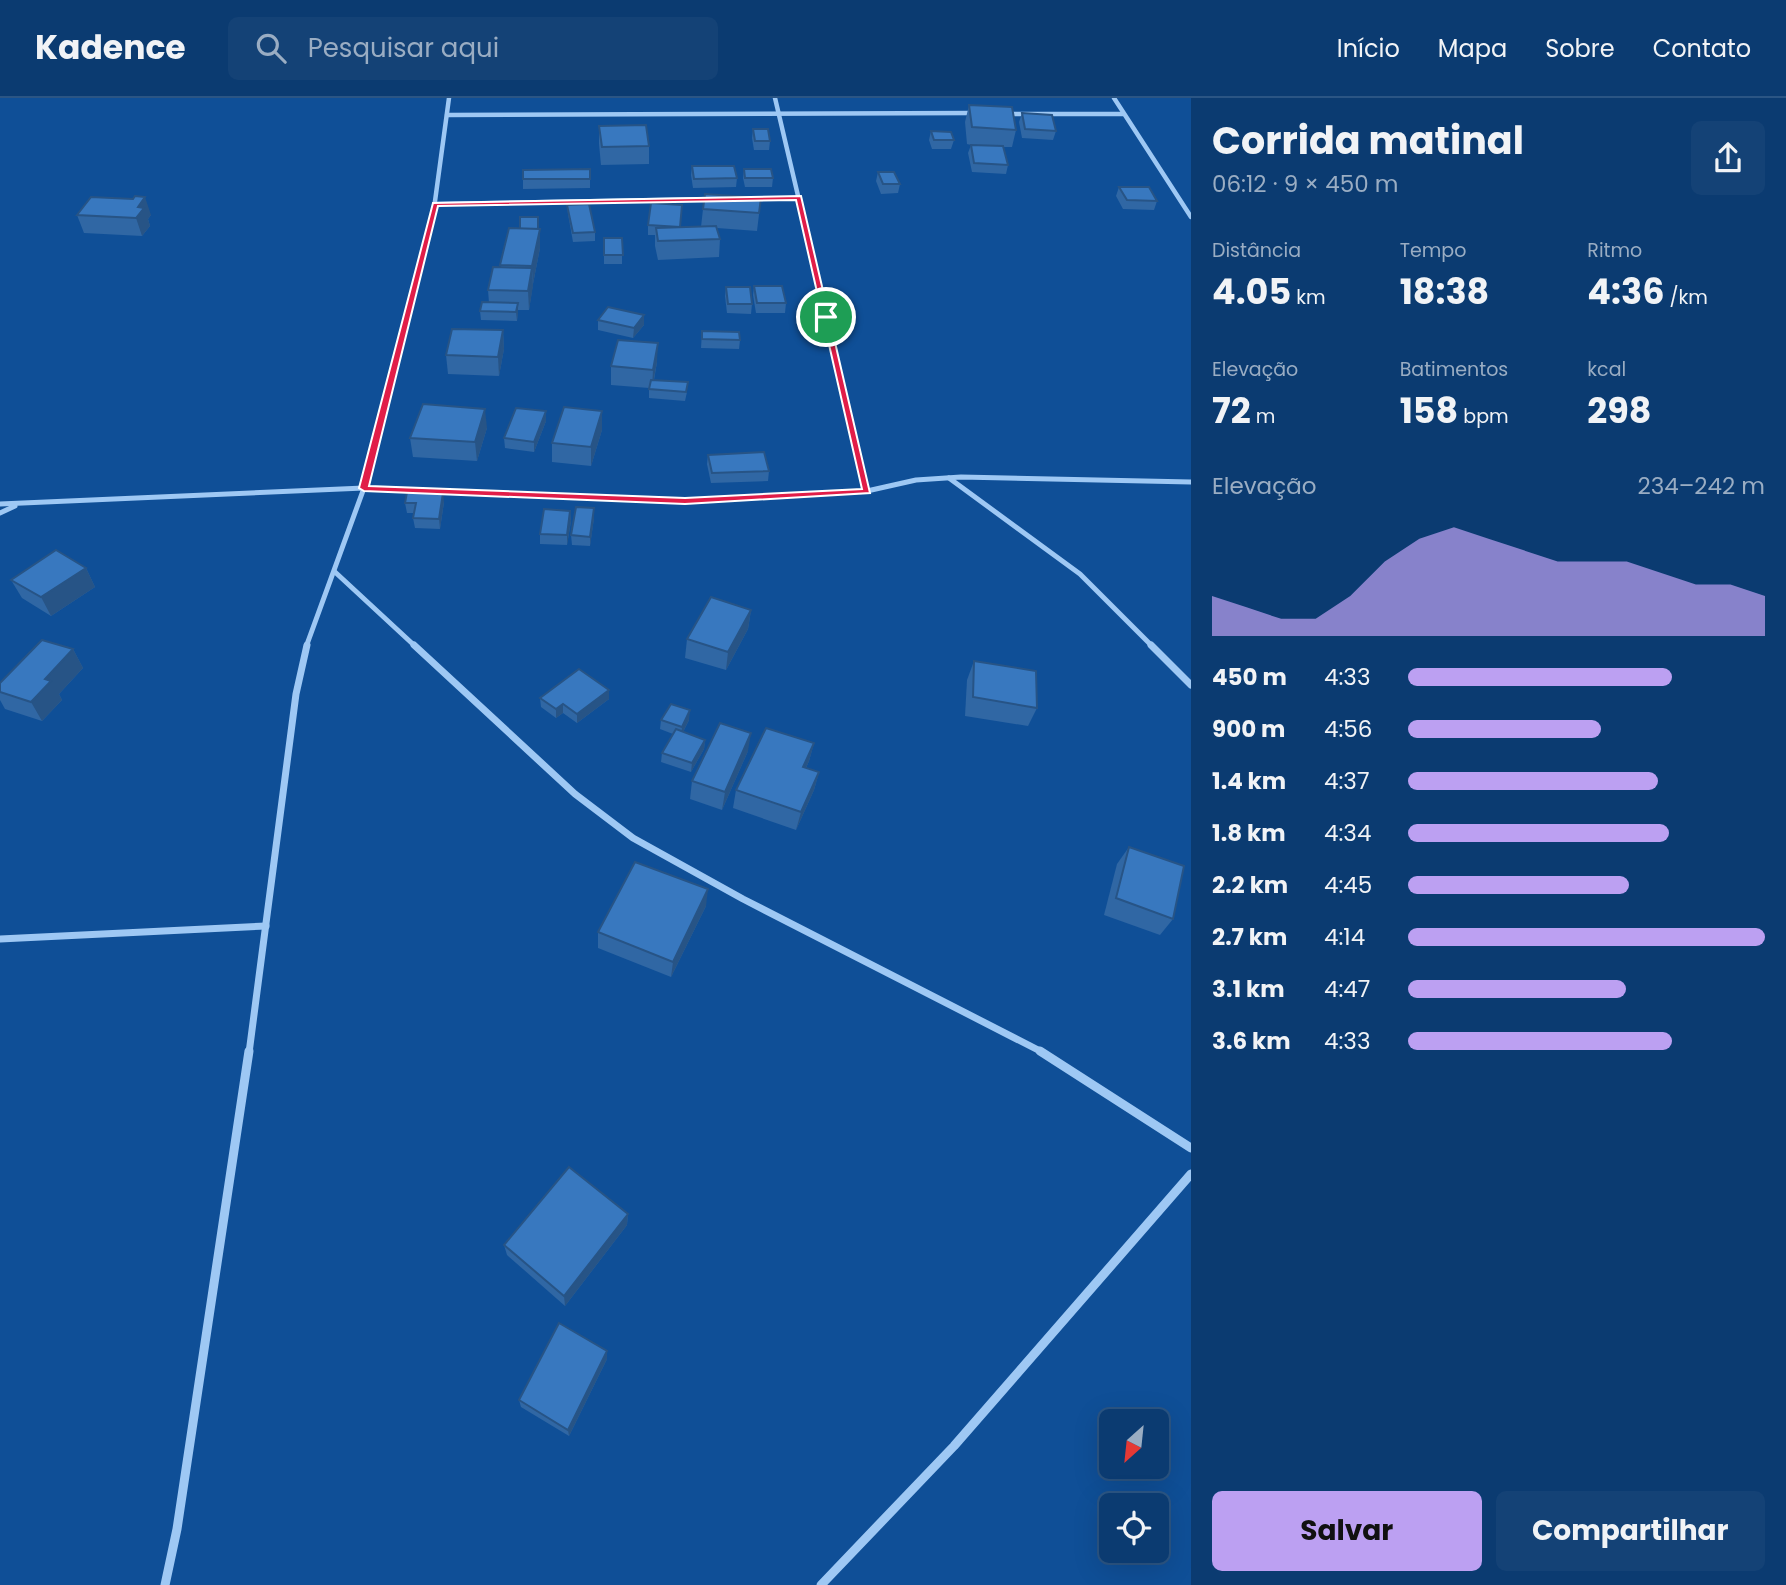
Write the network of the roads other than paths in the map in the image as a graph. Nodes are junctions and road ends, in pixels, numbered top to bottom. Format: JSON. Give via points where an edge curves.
{"nodes":[{"id":1,"x":449,"y":98,"type":"edge"},
{"id":2,"x":775,"y":98,"type":"edge"},
{"id":3,"x":1114,"y":98,"type":"edge"},
{"id":4,"x":778,"y":112,"type":"junction"},
{"id":5,"x":985,"y":113,"type":"edge"},
{"id":6,"x":999,"y":114,"type":"edge"},
{"id":7,"x":1123,"y":114,"type":"junction"},
{"id":8,"x":447,"y":116,"type":"junction"},
{"id":9,"x":799,"y":198,"type":"junction"},
{"id":10,"x":715,"y":199,"type":"edge"},
{"id":11,"x":743,"y":199,"type":"edge"},
{"id":12,"x":435,"y":204,"type":"junction"},
{"id":13,"x":1191,"y":216,"type":"edge"},
{"id":14,"x":948,"y":478,"type":"junction"},
{"id":15,"x":1191,"y":482,"type":"edge"},
{"id":16,"x":364,"y":488,"type":"junction"},
{"id":17,"x":867,"y":491,"type":"junction"},
{"id":18,"x":0,"y":504,"type":"edge"},
{"id":19,"x":18,"y":504,"type":"junction"},
{"id":20,"x":0,"y":513,"type":"edge"},
{"id":21,"x":335,"y":572,"type":"junction"},
{"id":22,"x":1191,"y":685,"type":"edge"},
{"id":23,"x":265,"y":926,"type":"junction"},
{"id":24,"x":0,"y":939,"type":"edge"},
{"id":25,"x":1191,"y":1148,"type":"edge"},
{"id":26,"x":1191,"y":1174,"type":"edge"},
{"id":27,"x":165,"y":1585,"type":"edge"},
{"id":28,"x":821,"y":1585,"type":"edge"}],
"edges":[{"from":1,"to":8,"type":"street"},
{"from":2,"to":4,"type":"street"},
{"from":3,"to":7,"type":"street"},
{"from":4,"to":5,"type":"street"},
{"from":4,"to":8,"type":"street"},
{"from":4,"to":9,"type":"street"},
{"from":6,"to":7,"type":"street"},
{"from":7,"to":13,"type":"street"},
{"from":8,"to":12,"type":"street"},
{"from":9,"to":11,"type":"street"},
{"from":9,"to":17,"type":"street"},
{"from":10,"to":12,"type":"street"},
{"from":12,"to":16,"type":"street"},
{"from":14,"to":15,"type":"street"},
{"from":14,"to":17,"type":"street"},
{"from":14,"to":22,"type":"street","via":[[1080,574]]},
{"from":16,"to":17,"type":"street","via":[[685,501]]},
{"from":16,"to":19,"type":"street"},
{"from":16,"to":21,"type":"street"},
{"from":18,"to":19,"type":"street"},
{"from":19,"to":20,"type":"street"},
{"from":21,"to":23,"type":"street","via":[[309,634],[296,694]]},
{"from":21,"to":25,"type":"street","via":[[575,794],[633,838],[1057,1060]]},
{"from":23,"to":24,"type":"street"},
{"from":23,"to":27,"type":"street"},
{"from":26,"to":28,"type":"street","via":[[954,1446]]}]}
